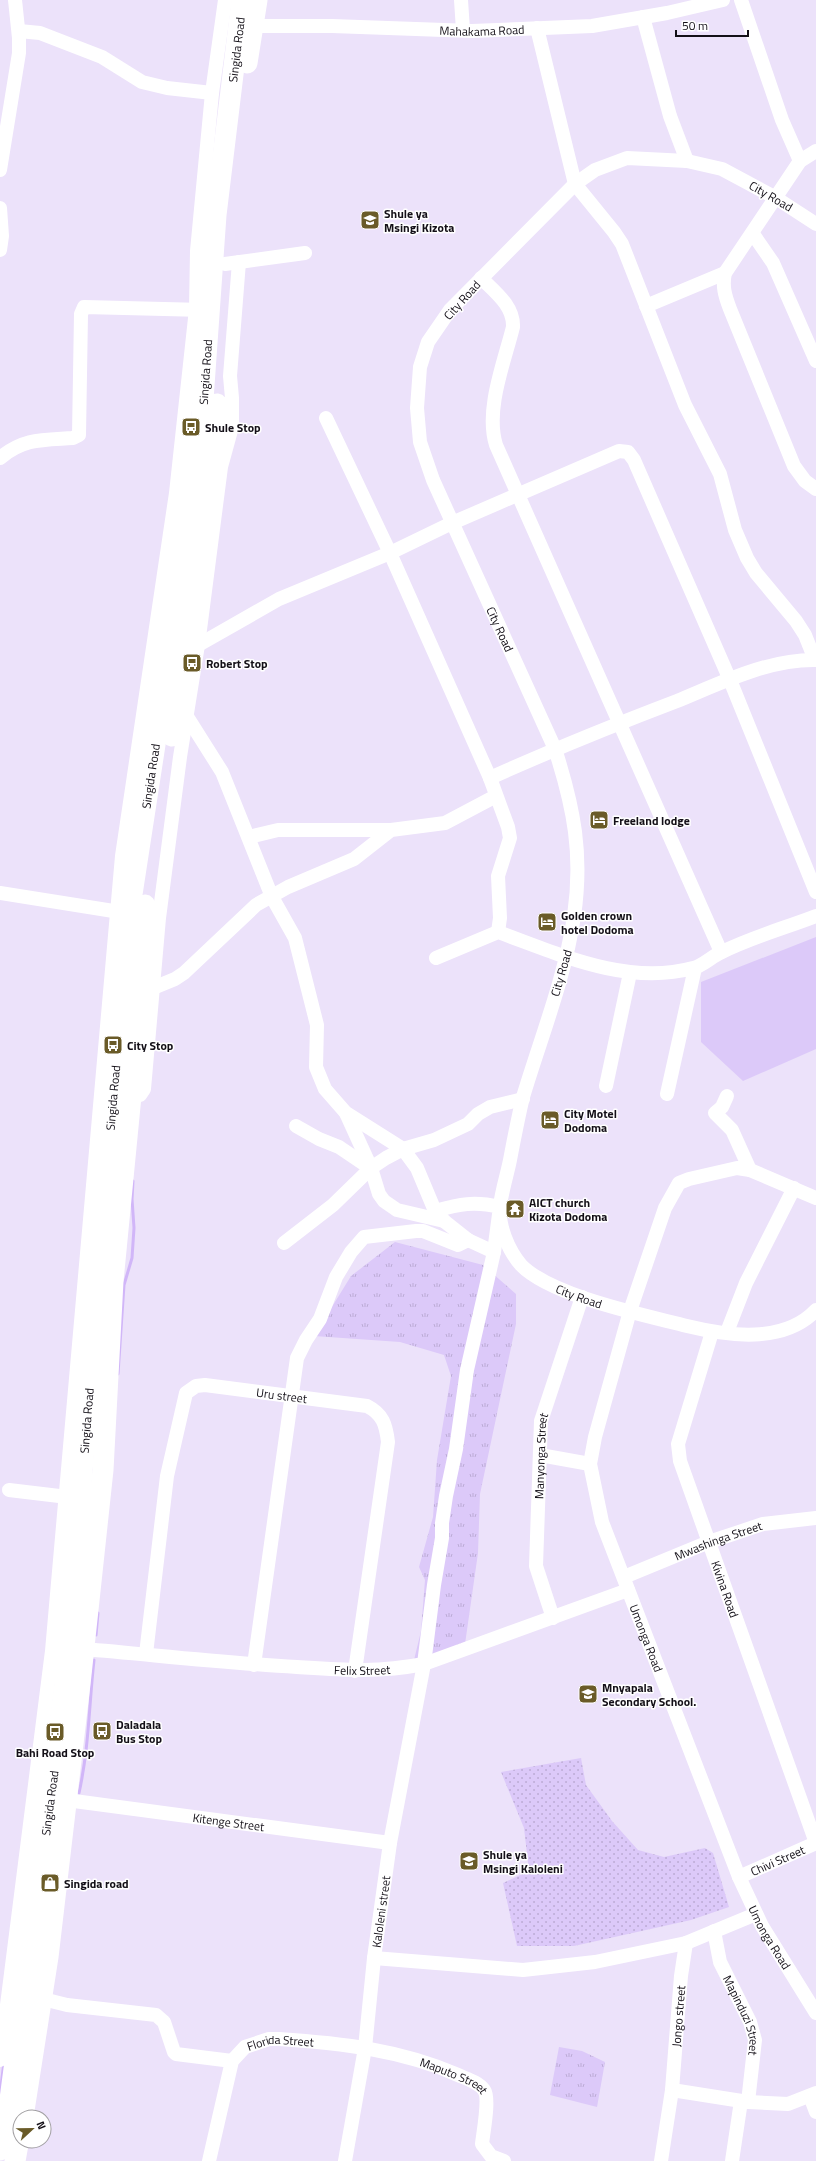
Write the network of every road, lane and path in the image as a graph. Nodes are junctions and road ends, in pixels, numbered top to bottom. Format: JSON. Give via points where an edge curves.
{"nodes":[{"id":1,"x":14,"y":0,"type":"edge"},
{"id":2,"x":225,"y":0,"type":"edge"},
{"id":3,"x":242,"y":0,"type":"edge"},
{"id":4,"x":257,"y":0,"type":"edge"},
{"id":5,"x":462,"y":0,"type":"edge"},
{"id":6,"x":723,"y":0,"type":"edge"},
{"id":7,"x":741,"y":0,"type":"edge"},
{"id":8,"x":643,"y":17,"type":"junction"},
{"id":9,"x":246,"y":27,"type":"junction"},
{"id":10,"x":537,"y":28,"type":"junction"},
{"id":11,"x":463,"y":30,"type":"junction"},
{"id":12,"x":19,"y":31,"type":"junction"},
{"id":13,"x":227,"y":100,"type":"junction"},
{"id":14,"x":816,"y":151,"type":"edge"},
{"id":15,"x":687,"y":161,"type":"junction"},
{"id":16,"x":800,"y":161,"type":"junction"},
{"id":17,"x":0,"y":170,"type":"edge"},
{"id":18,"x":575,"y":184,"type":"junction"},
{"id":19,"x":776,"y":198,"type":"junction"},
{"id":20,"x":0,"y":208,"type":"edge"},
{"id":21,"x":816,"y":224,"type":"edge"},
{"id":22,"x":753,"y":234,"type":"junction"},
{"id":23,"x":0,"y":250,"type":"edge"},
{"id":24,"x":305,"y":253,"type":"dead end"},
{"id":25,"x":232,"y":263,"type":"junction"},
{"id":26,"x":726,"y":273,"type":"junction"},
{"id":27,"x":481,"y":278,"type":"junction"},
{"id":28,"x":646,"y":306,"type":"junction"},
{"id":29,"x":202,"y":310,"type":"junction"},
{"id":30,"x":816,"y":361,"type":"edge"},
{"id":31,"x":326,"y":418,"type":"dead end"},
{"id":32,"x":0,"y":458,"type":"edge"},
{"id":33,"x":816,"y":489,"type":"edge"},
{"id":34,"x":519,"y":494,"type":"junction"},
{"id":35,"x":452,"y":523,"type":"junction"},
{"id":36,"x":390,"y":553,"type":"junction"},
{"id":37,"x":185,"y":647,"type":"junction"},
{"id":38,"x":815,"y":660,"type":"edge"},
{"id":39,"x":730,"y":680,"type":"junction"},
{"id":40,"x":186,"y":715,"type":"junction"},
{"id":41,"x":621,"y":723,"type":"junction"},
{"id":42,"x":555,"y":749,"type":"junction"},
{"id":43,"x":490,"y":778,"type":"junction"},
{"id":44,"x":496,"y":796,"type":"junction"},
{"id":45,"x":391,"y":830,"type":"junction"},
{"id":46,"x":249,"y":837,"type":"junction"},
{"id":47,"x":816,"y":892,"type":"edge"},
{"id":48,"x":0,"y":893,"type":"edge"},
{"id":49,"x":272,"y":897,"type":"junction"},
{"id":50,"x":123,"y":913,"type":"junction"},
{"id":51,"x":816,"y":916,"type":"edge"},
{"id":52,"x":498,"y":932,"type":"junction"},
{"id":53,"x":721,"y":952,"type":"junction"},
{"id":54,"x":567,"y":957,"type":"junction"},
{"id":55,"x":436,"y":958,"type":"dead end"},
{"id":56,"x":695,"y":968,"type":"junction"},
{"id":57,"x":630,"y":973,"type":"junction"},
{"id":58,"x":153,"y":988,"type":"junction"},
{"id":59,"x":606,"y":1086,"type":"dead end"},
{"id":60,"x":667,"y":1094,"type":"dead end"},
{"id":61,"x":132,"y":1096,"type":"junction"},
{"id":62,"x":727,"y":1096,"type":"dead end"},
{"id":63,"x":523,"y":1099,"type":"junction"},
{"id":64,"x":346,"y":1113,"type":"junction"},
{"id":65,"x":296,"y":1126,"type":"dead end"},
{"id":66,"x":403,"y":1149,"type":"junction"},
{"id":67,"x":371,"y":1168,"type":"junction"},
{"id":68,"x":750,"y":1170,"type":"junction"},
{"id":69,"x":794,"y":1188,"type":"junction"},
{"id":70,"x":816,"y":1198,"type":"edge"},
{"id":71,"x":500,"y":1207,"type":"junction"},
{"id":72,"x":439,"y":1216,"type":"junction"},
{"id":73,"x":468,"y":1240,"type":"junction"},
{"id":74,"x":284,"y":1243,"type":"dead end"},
{"id":75,"x":494,"y":1252,"type":"junction"},
{"id":76,"x":582,"y":1296,"type":"junction"},
{"id":77,"x":630,"y":1312,"type":"junction"},
{"id":78,"x":815,"y":1312,"type":"edge"},
{"id":79,"x":712,"y":1332,"type":"junction"},
{"id":80,"x":727,"y":1332,"type":"junction"},
{"id":81,"x":291,"y":1396,"type":"junction"},
{"id":82,"x":540,"y":1456,"type":"junction"},
{"id":83,"x":590,"y":1464,"type":"junction"},
{"id":84,"x":9,"y":1490,"type":"dead end"},
{"id":85,"x":73,"y":1498,"type":"junction"},
{"id":86,"x":816,"y":1518,"type":"edge"},
{"id":87,"x":709,"y":1542,"type":"junction"},
{"id":88,"x":626,"y":1584,"type":"junction"},
{"id":89,"x":553,"y":1618,"type":"junction"},
{"id":90,"x":84,"y":1649,"type":"junction"},
{"id":91,"x":146,"y":1654,"type":"junction"},
{"id":92,"x":424,"y":1664,"type":"junction"},
{"id":93,"x":254,"y":1665,"type":"junction"},
{"id":94,"x":355,"y":1671,"type":"junction"},
{"id":95,"x":59,"y":1799,"type":"junction"},
{"id":96,"x":390,"y":1843,"type":"junction"},
{"id":97,"x":816,"y":1843,"type":"edge"},
{"id":98,"x":739,"y":1877,"type":"junction"},
{"id":99,"x":756,"y":1914,"type":"junction"},
{"id":100,"x":714,"y":1931,"type":"junction"},
{"id":101,"x":686,"y":1943,"type":"junction"},
{"id":102,"x":374,"y":1958,"type":"junction"},
{"id":103,"x":43,"y":2000,"type":"junction"},
{"id":104,"x":816,"y":2013,"type":"edge"},
{"id":105,"x":365,"y":2048,"type":"junction"},
{"id":106,"x":0,"y":2060,"type":"edge"},
{"id":107,"x":232,"y":2061,"type":"junction"},
{"id":108,"x":672,"y":2090,"type":"junction"},
{"id":109,"x":813,"y":2094,"type":"edge"},
{"id":110,"x":745,"y":2102,"type":"junction"},
{"id":111,"x":24,"y":2109,"type":"edge"},
{"id":112,"x":816,"y":2112,"type":"edge"},
{"id":113,"x":17,"y":2149,"type":"edge"},
{"id":114,"x":0,"y":2150,"type":"edge"},
{"id":115,"x":15,"y":2161,"type":"edge"},
{"id":116,"x":209,"y":2161,"type":"edge"},
{"id":117,"x":345,"y":2161,"type":"edge"},
{"id":118,"x":504,"y":2161,"type":"edge"},
{"id":119,"x":661,"y":2161,"type":"edge"},
{"id":120,"x":732,"y":2161,"type":"edge"}],
"edges":[{"from":1,"to":12,"type":"street"},
{"from":2,"to":13,"type":"street"},
{"from":3,"to":9,"type":"highway","name":"Singida Road"},
{"from":4,"to":9,"type":"highway","name":"Singida Road"},
{"from":5,"to":11,"type":"street"},
{"from":6,"to":8,"type":"street","name":"Mahakama Road"},
{"from":7,"to":16,"type":"street","via":[[782,120]]},
{"from":8,"to":10,"type":"street","name":"Mahakama Road","via":[[592,26]]},
{"from":8,"to":15,"type":"street","via":[[670,116]]},
{"from":9,"to":11,"type":"street","name":"Mahakama Road","via":[[332,26]]},
{"from":9,"to":13,"type":"highway","name":"Singida Road"},
{"from":10,"to":11,"type":"street","name":"Mahakama Road"},
{"from":10,"to":18,"type":"street"},
{"from":12,"to":13,"type":"street","via":[[40,34],[102,57],[142,82]]},
{"from":12,"to":17,"type":"street","via":[[19,53]]},
{"from":13,"to":25,"type":"highway","name":"Singida Road"},
{"from":13,"to":29,"type":"highway","name":"Singida Road","via":[[216,216]]},
{"from":14,"to":16,"type":"street"},
{"from":15,"to":18,"type":"street","name":"City Road","via":[[627,158],[595,170]]},
{"from":15,"to":19,"type":"street","name":"City Road","via":[[722,169]]},
{"from":16,"to":19,"type":"street"},
{"from":18,"to":27,"type":"street","name":"City Road"},
{"from":18,"to":28,"type":"street","via":[[618,237]]},
{"from":19,"to":21,"type":"street","name":"City Road"},
{"from":19,"to":22,"type":"street"},
{"from":20,"to":23,"type":"street"},
{"from":22,"to":26,"type":"street"},
{"from":22,"to":30,"type":"street","via":[[773,263]]},
{"from":24,"to":25,"type":"street"},
{"from":25,"to":37,"type":"highway","name":"Singida Road","via":[[217,415]]},
{"from":26,"to":28,"type":"street"},
{"from":26,"to":33,"type":"street","via":[[723,281],[724,293],[794,466],[805,481]]},
{"from":27,"to":34,"type":"street","via":[[502,299],[513,318],[491,424],[496,445]]},
{"from":27,"to":35,"type":"street","name":"City Road","via":[[450,310],[428,342],[420,368],[420,442]]},
{"from":28,"to":38,"type":"street","via":[[685,405],[720,474],[735,530],[747,558],[756,573],[796,621]]},
{"from":29,"to":32,"type":"street","via":[[84,307],[81,314],[79,436],[23,443],[11,448]]},
{"from":29,"to":37,"type":"highway","name":"Singida Road","via":[[202,414]]},
{"from":29,"to":50,"type":"street","via":[[131,786],[122,856]]},
{"from":31,"to":36,"type":"street"},
{"from":34,"to":35,"type":"street"},
{"from":34,"to":39,"type":"street","via":[[619,451],[628,452],[634,460]]},
{"from":34,"to":41,"type":"street"},
{"from":35,"to":36,"type":"street"},
{"from":35,"to":42,"type":"street","name":"City Road"},
{"from":36,"to":37,"type":"street","via":[[279,599]]},
{"from":36,"to":43,"type":"street"},
{"from":37,"to":40,"type":"street"},
{"from":37,"to":50,"type":"highway","name":"Singida Road"},
{"from":37,"to":61,"type":"highway","name":"Singida Road","via":[[143,921]]},
{"from":38,"to":39,"type":"street","via":[[778,664]]},
{"from":39,"to":41,"type":"street"},
{"from":39,"to":47,"type":"street"},
{"from":40,"to":46,"type":"street","via":[[222,772]]},
{"from":40,"to":58,"type":"street","via":[[159,918]]},
{"from":41,"to":42,"type":"street"},
{"from":41,"to":53,"type":"street"},
{"from":42,"to":43,"type":"street"},
{"from":42,"to":54,"type":"street","name":"City Road","via":[[569,793],[576,833],[578,874]]},
{"from":43,"to":44,"type":"street"},
{"from":44,"to":45,"type":"street","via":[[445,823]]},
{"from":44,"to":52,"type":"street","via":[[510,838],[498,876]]},
{"from":45,"to":46,"type":"street","via":[[278,830]]},
{"from":45,"to":49,"type":"street","via":[[354,859],[297,882]]},
{"from":46,"to":49,"type":"street"},
{"from":48,"to":50,"type":"street"},
{"from":49,"to":58,"type":"street","via":[[256,905],[184,973]]},
{"from":49,"to":64,"type":"street","via":[[295,938],[303,964],[317,1026],[316,1067],[325,1089]]},
{"from":50,"to":85,"type":"highway","name":"Singida Road","via":[[110,1123]]},
{"from":51,"to":53,"type":"street"},
{"from":52,"to":54,"type":"street"},
{"from":52,"to":55,"type":"street"},
{"from":53,"to":56,"type":"street"},
{"from":54,"to":57,"type":"street"},
{"from":54,"to":63,"type":"street","name":"City Road"},
{"from":56,"to":57,"type":"street","via":[[671,973]]},
{"from":56,"to":60,"type":"street"},
{"from":57,"to":59,"type":"street"},
{"from":58,"to":61,"type":"street","via":[[144,1089],[140,1095]]},
{"from":61,"to":90,"type":"highway","name":"Singida Road","via":[[113,1281],[103,1470]]},
{"from":62,"to":68,"type":"street","via":[[722,1107],[715,1113],[732,1130]]},
{"from":63,"to":66,"type":"street","via":[[490,1106],[468,1124],[434,1140]]},
{"from":63,"to":71,"type":"street","name":"City Road"},
{"from":64,"to":66,"type":"street"},
{"from":64,"to":67,"type":"street"},
{"from":65,"to":67,"type":"street","via":[[338,1147]]},
{"from":66,"to":67,"type":"street"},
{"from":66,"to":72,"type":"street","via":[[417,1168]]},
{"from":67,"to":72,"type":"street","via":[[379,1194],[389,1204],[402,1211]]},
{"from":67,"to":74,"type":"street","via":[[333,1205]]},
{"from":68,"to":69,"type":"street"},
{"from":68,"to":77,"type":"street","via":[[737,1168],[689,1178],[679,1184],[665,1208]]},
{"from":69,"to":70,"type":"street"},
{"from":69,"to":80,"type":"street","via":[[746,1283]]},
{"from":71,"to":72,"type":"street","via":[[484,1203],[464,1203]]},
{"from":71,"to":75,"type":"street","name":"Kaloleni street"},
{"from":71,"to":76,"type":"street","name":"City Road","via":[[505,1240],[520,1264],[541,1281]]},
{"from":72,"to":73,"type":"street"},
{"from":73,"to":75,"type":"street"},
{"from":73,"to":81,"type":"street","via":[[458,1245],[423,1231],[364,1237],[351,1252],[336,1277],[320,1319],[297,1358]]},
{"from":75,"to":92,"type":"street","name":"Kaloleni street","via":[[464,1391],[442,1523]]},
{"from":76,"to":77,"type":"street","name":"City Road"},
{"from":76,"to":82,"type":"street","name":"Manyonga Street","via":[[541,1421]]},
{"from":77,"to":79,"type":"street","name":"City Road"},
{"from":77,"to":83,"type":"street","name":"Umonga Road","via":[[595,1437]]},
{"from":78,"to":80,"type":"street","name":"City Road","via":[[800,1324],[760,1335]]},
{"from":79,"to":80,"type":"street","name":"City Road"},
{"from":79,"to":87,"type":"street","name":"Kivina Road","via":[[678,1444],[680,1461]]},
{"from":81,"to":91,"type":"street","name":"Uru street","via":[[205,1385],[196,1386],[186,1393],[168,1476]]},
{"from":81,"to":93,"type":"street"},
{"from":81,"to":94,"type":"street","name":"Uru street","via":[[367,1406],[379,1414],[386,1425],[388,1442]]},
{"from":82,"to":83,"type":"street"},
{"from":82,"to":89,"type":"street","name":"Manyonga Street","via":[[536,1566]]},
{"from":83,"to":88,"type":"street","name":"Umonga Road","via":[[602,1522]]},
{"from":84,"to":85,"type":"street"},
{"from":85,"to":95,"type":"highway","name":"Singida Road"},
{"from":85,"to":106,"type":"street"},
{"from":86,"to":87,"type":"street","name":"Mwashinga Street","via":[[763,1524]]},
{"from":87,"to":88,"type":"street","name":"Mwashinga Street"},
{"from":87,"to":97,"type":"street","name":"Kivina Road"},
{"from":88,"to":89,"type":"street","name":"Felix Street"},
{"from":88,"to":98,"type":"street","name":"Umonga Road"},
{"from":89,"to":92,"type":"street","name":"Felix Street"},
{"from":90,"to":91,"type":"street","name":"Felix Street"},
{"from":90,"to":95,"type":"highway","name":"Singida Road"},
{"from":91,"to":93,"type":"street","name":"Felix Street"},
{"from":92,"to":94,"type":"street","name":"Felix Street","via":[[393,1670]]},
{"from":92,"to":96,"type":"street","name":"Kaloleni street"},
{"from":93,"to":94,"type":"street","name":"Felix Street"},
{"from":95,"to":96,"type":"street","name":"Kitenge Street"},
{"from":95,"to":103,"type":"highway","name":"Singida Road"},
{"from":95,"to":114,"type":"highway","name":"Singida Road","via":[[5,2137]]},
{"from":96,"to":102,"type":"street","name":"Kaloleni street"},
{"from":97,"to":98,"type":"street","name":"Chivi Street"},
{"from":98,"to":99,"type":"street","name":"Umonga Road"},
{"from":99,"to":100,"type":"street"},
{"from":99,"to":104,"type":"street","name":"Umonga Road"},
{"from":100,"to":101,"type":"street"},
{"from":100,"to":110,"type":"street","name":"Mapinduzi Street","via":[[720,1962],[750,2022],[755,2040]]},
{"from":101,"to":102,"type":"street","via":[[595,1962],[523,1970]]},
{"from":101,"to":108,"type":"street","name":"Jongo street"},
{"from":102,"to":105,"type":"street","name":"Kaloleni street"},
{"from":103,"to":107,"type":"street","via":[[156,2015],[164,2022],[176,2054]]},
{"from":103,"to":111,"type":"highway","name":"Singida Road"},
{"from":105,"to":107,"type":"street","name":"Florida Street","via":[[269,2039],[245,2047]]},
{"from":105,"to":117,"type":"street","name":"Kaloleni street"},
{"from":105,"to":118,"type":"street","name":"Maputo Street","via":[[441,2066],[479,2085],[484,2090],[486,2098],[482,2144],[491,2156]]},
{"from":107,"to":116,"type":"street","name":"Florida Street"},
{"from":108,"to":110,"type":"street"},
{"from":108,"to":119,"type":"street","name":"Jongo street"},
{"from":109,"to":110,"type":"street","via":[[788,2104]]},
{"from":109,"to":112,"type":"street"},
{"from":110,"to":120,"type":"street","name":"Mapinduzi Street"},
{"from":113,"to":115,"type":"highway"}]}
